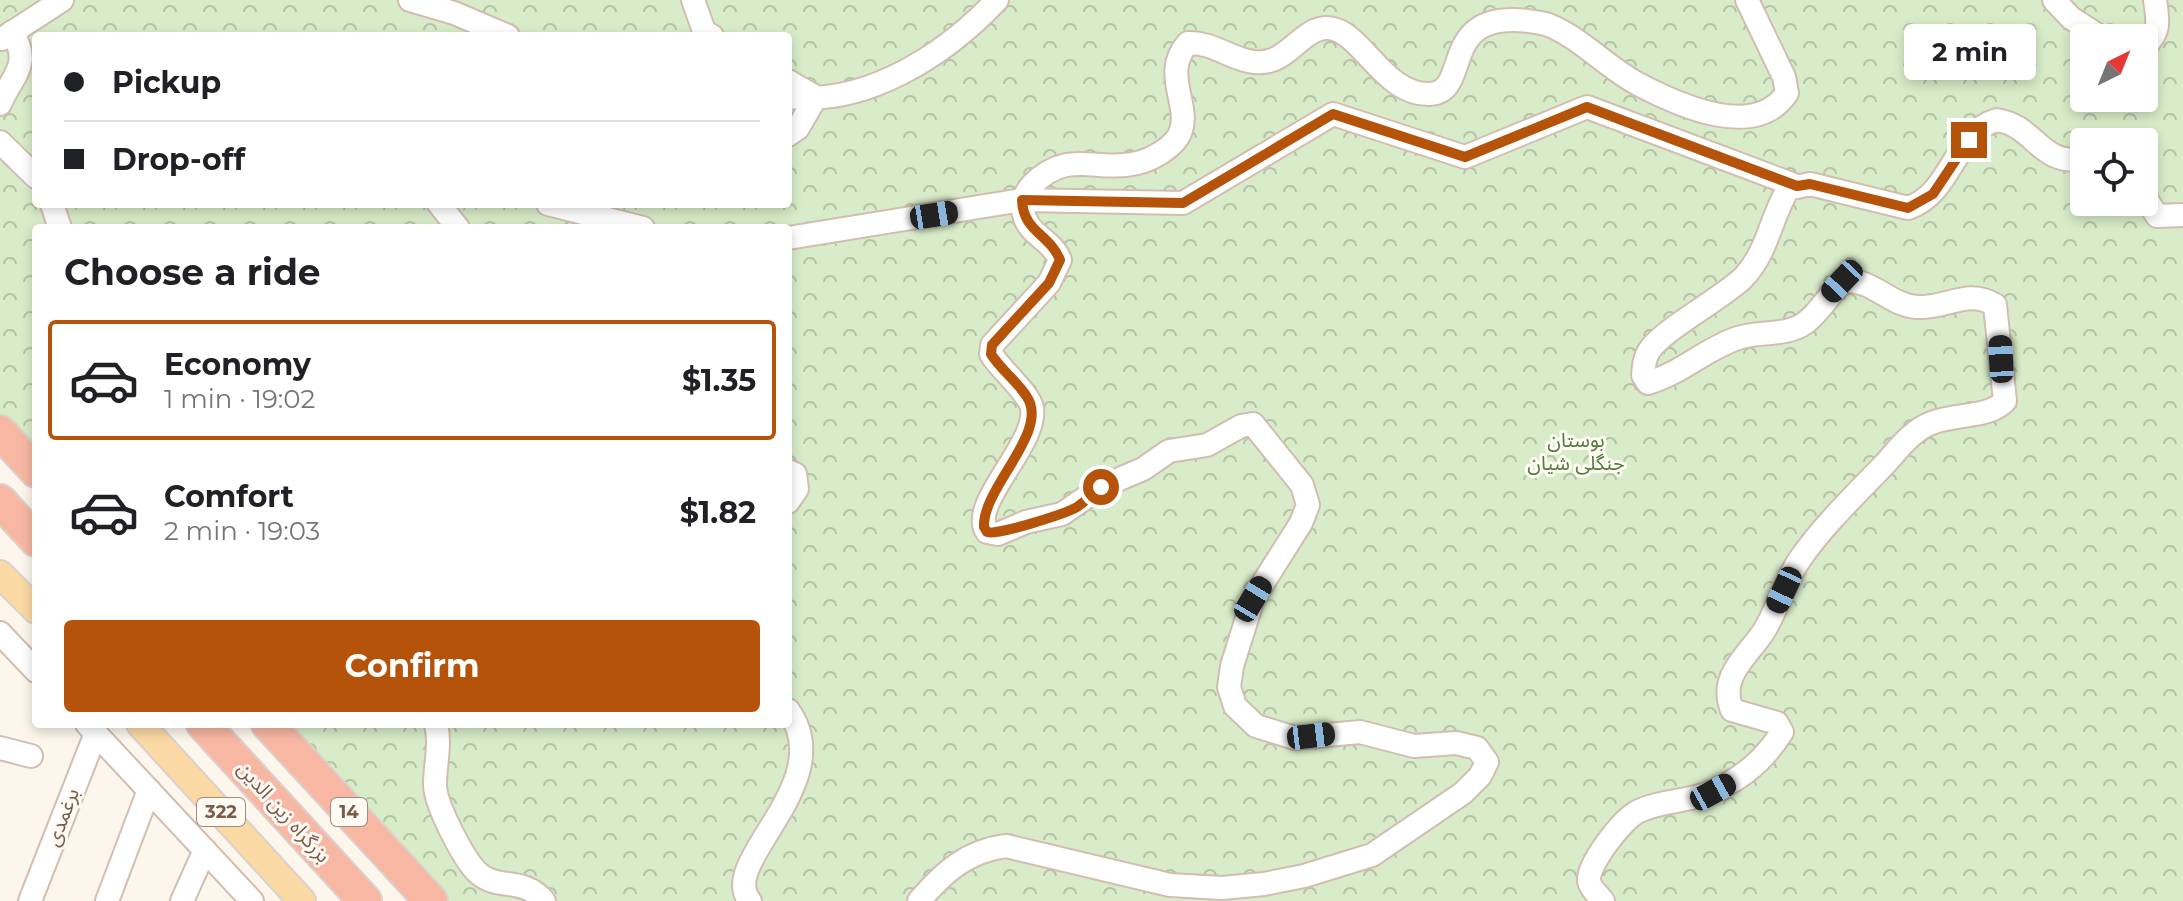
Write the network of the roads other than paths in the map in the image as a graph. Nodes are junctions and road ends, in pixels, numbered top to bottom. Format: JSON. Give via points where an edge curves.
{"nodes":[{"id":1,"x":62,"y":0,"type":"edge"},
{"id":2,"x":410,"y":0,"type":"edge"},
{"id":3,"x":693,"y":0,"type":"edge"},
{"id":4,"x":997,"y":0,"type":"edge"},
{"id":5,"x":1747,"y":0,"type":"edge"},
{"id":6,"x":2054,"y":0,"type":"edge"},
{"id":7,"x":2155,"y":0,"type":"edge"},
{"id":8,"x":2080,"y":24,"type":"edge"},
{"id":9,"x":2158,"y":28,"type":"edge"},
{"id":10,"x":499,"y":32,"type":"edge"},
{"id":11,"x":706,"y":32,"type":"edge"},
{"id":12,"x":6,"y":36,"type":"edge"},
{"id":13,"x":792,"y":83,"type":"edge"},
{"id":14,"x":792,"y":97,"type":"edge"},
{"id":15,"x":816,"y":97,"type":"junction"},
{"id":16,"x":0,"y":104,"type":"edge"},
{"id":17,"x":792,"y":132,"type":"edge"},
{"id":18,"x":0,"y":142,"type":"edge"},
{"id":19,"x":2070,"y":160,"type":"edge"},
{"id":20,"x":32,"y":173,"type":"edge"},
{"id":21,"x":1797,"y":186,"type":"junction"},
{"id":22,"x":1022,"y":200,"type":"junction"},
{"id":23,"x":442,"y":208,"type":"edge"},
{"id":24,"x":564,"y":208,"type":"edge"},
{"id":25,"x":2183,"y":215,"type":"edge"},
{"id":26,"x":2158,"y":216,"type":"edge"},
{"id":27,"x":455,"y":224,"type":"edge"},
{"id":28,"x":627,"y":224,"type":"edge"},
{"id":29,"x":792,"y":237,"type":"edge"},
{"id":30,"x":0,"y":432,"type":"edge"},
{"id":31,"x":32,"y":467,"type":"edge"},
{"id":32,"x":792,"y":473,"type":"edge"},
{"id":33,"x":792,"y":496,"type":"edge"},
{"id":34,"x":0,"y":501,"type":"edge"},
{"id":35,"x":32,"y":536,"type":"edge"},
{"id":36,"x":0,"y":574,"type":"edge"},
{"id":37,"x":0,"y":595,"type":"edge"},
{"id":38,"x":32,"y":606,"type":"edge"},
{"id":39,"x":32,"y":626,"type":"edge"},
{"id":40,"x":0,"y":633,"type":"edge"},
{"id":41,"x":32,"y":667,"type":"edge"},
{"id":42,"x":792,"y":715,"type":"edge"},
{"id":43,"x":126,"y":728,"type":"edge"},
{"id":44,"x":144,"y":728,"type":"edge"},
{"id":45,"x":207,"y":728,"type":"edge"},
{"id":46,"x":272,"y":728,"type":"edge"},
{"id":47,"x":437,"y":728,"type":"edge"},
{"id":48,"x":92,"y":729,"type":"edge"},
{"id":49,"x":0,"y":748,"type":"edge"},
{"id":50,"x":31,"y":756,"type":"dead end"},
{"id":51,"x":149,"y":790,"type":"junction"},
{"id":52,"x":205,"y":850,"type":"junction"},
{"id":53,"x":30,"y":901,"type":"edge"},
{"id":54,"x":107,"y":901,"type":"edge"},
{"id":55,"x":182,"y":901,"type":"edge"},
{"id":56,"x":252,"y":901,"type":"edge"},
{"id":57,"x":284,"y":901,"type":"edge"},
{"id":58,"x":302,"y":901,"type":"edge"},
{"id":59,"x":365,"y":901,"type":"edge"},
{"id":60,"x":431,"y":901,"type":"edge"},
{"id":61,"x":544,"y":901,"type":"edge"},
{"id":62,"x":750,"y":901,"type":"edge"},
{"id":63,"x":919,"y":901,"type":"edge"},
{"id":64,"x":1603,"y":901,"type":"edge"}],
"edges":[{"from":1,"to":12,"type":"street"},
{"from":2,"to":10,"type":"street"},
{"from":3,"to":11,"type":"street"},
{"from":4,"to":15,"type":"street","via":[[963,33],[893,76],[868,88]]},
{"from":5,"to":22,"type":"street","via":[[1787,93],[1777,107],[1755,116],[1717,115],[1674,99],[1637,83],[1549,25],[1520,17],[1476,22],[1459,42],[1453,79],[1440,92],[1428,94],[1402,85],[1340,31],[1326,27],[1311,32],[1280,58],[1259,63],[1203,42],[1188,43],[1176,59],[1179,135],[1168,147],[1135,164],[1066,163],[1041,175]]},
{"from":6,"to":8,"type":"street"},
{"from":7,"to":9,"type":"street"},
{"from":12,"to":16,"type":"street","via":[[22,49],[19,74]]},
{"from":13,"to":15,"type":"street"},
{"from":14,"to":15,"type":"street"},
{"from":15,"to":17,"type":"street"},
{"from":18,"to":20,"type":"street"},
{"from":19,"to":21,"type":"street","via":[[2049,155],[2022,129],[1997,120],[1978,129],[1945,179],[1920,205],[1908,208],[1810,184]]},
{"from":21,"to":22,"type":"street","via":[[1587,107],[1465,157],[1333,114],[1183,203]]},
{"from":21,"to":64,"type":"street","via":[[1780,202],[1761,257],[1743,278],[1647,353],[1643,375],[1648,383],[1740,337],[1794,330],[1842,281],[1858,279],[1904,305],[1922,307],[1961,296],[1995,305],[2005,401],[1990,411],[1945,417],[1900,444],[1798,561],[1766,628],[1726,691],[1732,710],[1777,723],[1782,732],[1775,746],[1750,771],[1713,792],[1635,813],[1592,864],[1588,877]]},
{"from":22,"to":29,"type":"street"},
{"from":22,"to":63,"type":"street","via":[[1025,221],[1060,260],[1049,283],[992,345],[991,354],[1032,409],[1029,430],[988,502],[983,517],[987,532],[998,534],[1062,514],[1169,451],[1207,445],[1253,424],[1302,485],[1308,505],[1253,599],[1232,666],[1229,687],[1235,706],[1256,726],[1295,738],[1360,732],[1414,746],[1456,743],[1477,748],[1487,762],[1463,793],[1372,855],[1304,876],[1222,888],[1170,885],[1006,846],[960,860]]},
{"from":23,"to":27,"type":"street"},
{"from":24,"to":28,"type":"street"},
{"from":25,"to":26,"type":"street"},
{"from":30,"to":31,"type":"highway"},
{"from":32,"to":33,"type":"street","via":[[797,489]]},
{"from":34,"to":35,"type":"highway"},
{"from":36,"to":38,"type":"main road"},
{"from":37,"to":39,"type":"main road"},
{"from":40,"to":41,"type":"street"},
{"from":42,"to":62,"type":"street","via":[[804,746],[786,803],[744,871]]},
{"from":43,"to":57,"type":"main road","number":"322"},
{"from":44,"to":58,"type":"main road","number":"322"},
{"from":45,"to":59,"type":"highway","name":"بزرگراه زین الدین","number":"14"},
{"from":46,"to":60,"type":"highway","number":"14"},
{"from":47,"to":61,"type":"street","via":[[441,744],[436,799],[477,872],[491,881],[526,886]]},
{"from":48,"to":51,"type":"street"},
{"from":48,"to":53,"type":"street","name":"برغمدی"},
{"from":49,"to":50,"type":"street"},
{"from":51,"to":52,"type":"street"},
{"from":51,"to":54,"type":"street"},
{"from":52,"to":55,"type":"street"},
{"from":52,"to":56,"type":"street"}]}
